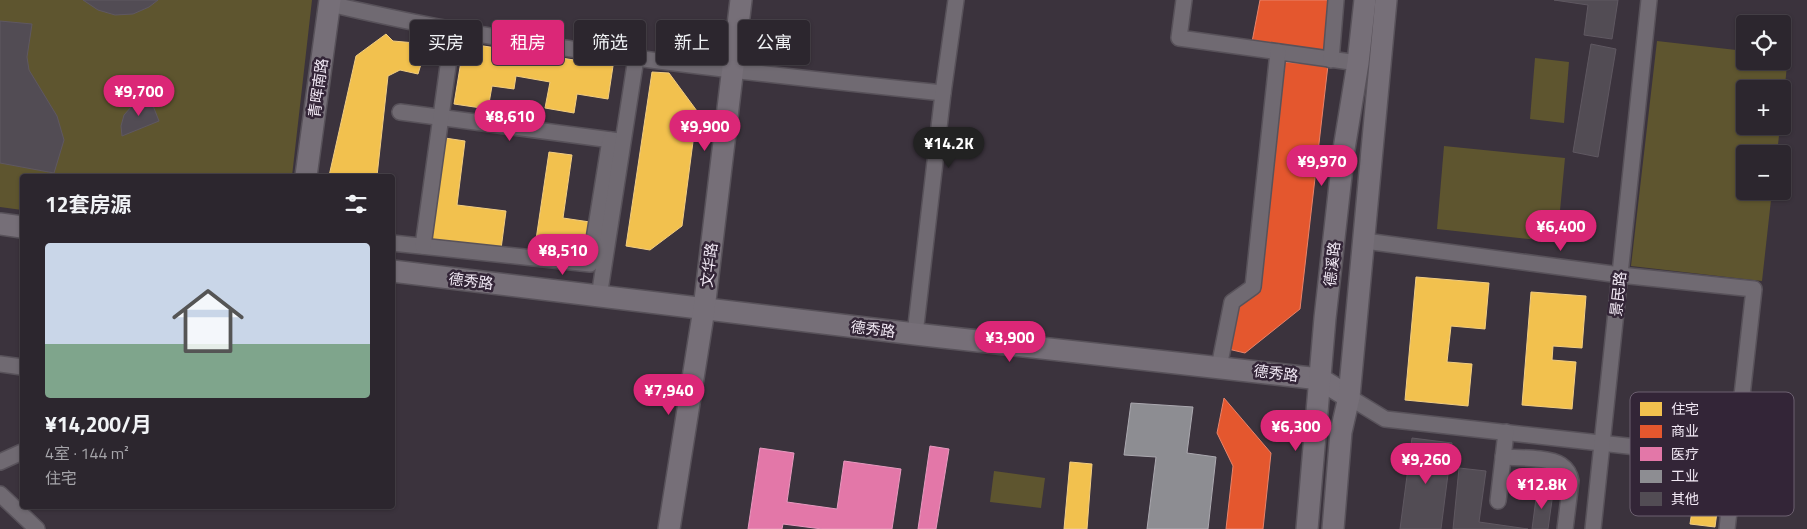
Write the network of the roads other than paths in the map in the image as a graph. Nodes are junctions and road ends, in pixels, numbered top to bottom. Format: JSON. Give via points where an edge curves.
{"nodes":[{"id":1,"x":741,"y":0,"type":"edge"},
{"id":2,"x":956,"y":0,"type":"edge"},
{"id":3,"x":1184,"y":0,"type":"edge"},
{"id":4,"x":1336,"y":0,"type":"edge"},
{"id":5,"x":1365,"y":0,"type":"edge"},
{"id":6,"x":1386,"y":0,"type":"edge"},
{"id":7,"x":1649,"y":0,"type":"edge"},
{"id":8,"x":329,"y":2,"type":"edge"},
{"id":9,"x":410,"y":20,"type":"edge"},
{"id":10,"x":482,"y":34,"type":"edge"},
{"id":11,"x":574,"y":49,"type":"edge"},
{"id":12,"x":1278,"y":52,"type":"junction"},
{"id":13,"x":646,"y":59,"type":"edge"},
{"id":14,"x":1331,"y":60,"type":"junction"},
{"id":15,"x":1358,"y":63,"type":"junction"},
{"id":16,"x":448,"y":65,"type":"edge"},
{"id":17,"x":634,"y":65,"type":"edge"},
{"id":18,"x":732,"y":70,"type":"junction"},
{"id":19,"x":943,"y":93,"type":"junction"},
{"id":20,"x":400,"y":112,"type":"dead end"},
{"id":21,"x":441,"y":117,"type":"junction"},
{"id":22,"x":616,"y":141,"type":"junction"},
{"id":23,"x":306,"y":174,"type":"edge"},
{"id":24,"x":0,"y":224,"type":"edge"},
{"id":25,"x":20,"y":227,"type":"edge"},
{"id":26,"x":1364,"y":241,"type":"junction"},
{"id":27,"x":395,"y":243,"type":"edge"},
{"id":28,"x":423,"y":246,"type":"junction"},
{"id":29,"x":395,"y":271,"type":"edge"},
{"id":30,"x":1620,"y":275,"type":"junction"},
{"id":31,"x":599,"y":297,"type":"junction"},
{"id":32,"x":704,"y":309,"type":"junction"},
{"id":33,"x":915,"y":334,"type":"junction"},
{"id":34,"x":0,"y":364,"type":"edge"},
{"id":35,"x":20,"y":367,"type":"edge"},
{"id":36,"x":1219,"y":367,"type":"junction"},
{"id":37,"x":1320,"y":379,"type":"junction"},
{"id":38,"x":1742,"y":392,"type":"edge"},
{"id":39,"x":1349,"y":397,"type":"junction"},
{"id":40,"x":1506,"y":432,"type":"junction"},
{"id":41,"x":1603,"y":444,"type":"junction"},
{"id":42,"x":1630,"y":447,"type":"edge"},
{"id":43,"x":20,"y":453,"type":"edge"},
{"id":44,"x":1503,"y":457,"type":"junction"},
{"id":45,"x":0,"y":462,"type":"edge"},
{"id":46,"x":0,"y":494,"type":"edge"},
{"id":47,"x":1498,"y":501,"type":"dead end"},
{"id":48,"x":1728,"y":516,"type":"edge"},
{"id":49,"x":37,"y":529,"type":"edge"},
{"id":50,"x":669,"y":529,"type":"edge"},
{"id":51,"x":1307,"y":529,"type":"edge"},
{"id":52,"x":1333,"y":529,"type":"edge"},
{"id":53,"x":1565,"y":529,"type":"edge"},
{"id":54,"x":1593,"y":529,"type":"edge"},
{"id":55,"x":1727,"y":529,"type":"edge"}],
"edges":[{"from":1,"to":18,"type":"street","name":"文华路"},
{"from":2,"to":19,"type":"street"},
{"from":3,"to":12,"type":"street","via":[[1179,38]]},
{"from":4,"to":14,"type":"street"},
{"from":5,"to":15,"type":"street","name":"德溪路"},
{"from":6,"to":26,"type":"street","name":"德溪路"},
{"from":7,"to":30,"type":"street","name":"景民路"},
{"from":8,"to":9,"type":"street"},
{"from":8,"to":23,"type":"street","name":"青晖南路"},
{"from":10,"to":11,"type":"street"},
{"from":12,"to":14,"type":"street"},
{"from":12,"to":36,"type":"street","via":[[1253,287],[1232,302]]},
{"from":13,"to":18,"type":"street"},
{"from":14,"to":15,"type":"street"},
{"from":15,"to":37,"type":"street","name":"德溪路","via":[[1344,149]]},
{"from":16,"to":21,"type":"street"},
{"from":17,"to":22,"type":"street"},
{"from":18,"to":19,"type":"street"},
{"from":18,"to":32,"type":"street","name":"文华路"},
{"from":19,"to":33,"type":"street"},
{"from":20,"to":21,"type":"street"},
{"from":21,"to":22,"type":"street"},
{"from":21,"to":28,"type":"street"},
{"from":22,"to":28,"type":"street","via":[[590,264]]},
{"from":22,"to":31,"type":"street"},
{"from":24,"to":25,"type":"street"},
{"from":26,"to":30,"type":"street"},
{"from":26,"to":39,"type":"street","name":"德溪路"},
{"from":27,"to":28,"type":"street"},
{"from":29,"to":31,"type":"street","name":"德秀路"},
{"from":30,"to":38,"type":"street","via":[[1754,289]]},
{"from":30,"to":41,"type":"street","name":"景民路"},
{"from":31,"to":32,"type":"street","name":"德秀路"},
{"from":32,"to":33,"type":"street","name":"德秀路"},
{"from":32,"to":50,"type":"street","name":"文华路"},
{"from":33,"to":36,"type":"street","name":"德秀路"},
{"from":34,"to":35,"type":"street"},
{"from":36,"to":37,"type":"street","name":"德秀路"},
{"from":37,"to":39,"type":"street","name":"德秀路"},
{"from":37,"to":51,"type":"street","name":"德溪路"},
{"from":39,"to":40,"type":"street","via":[[1385,419]]},
{"from":39,"to":52,"type":"street","name":"德溪路","via":[[1341,432]]},
{"from":40,"to":41,"type":"street"},
{"from":40,"to":44,"type":"street"},
{"from":41,"to":42,"type":"street"},
{"from":41,"to":54,"type":"street","name":"景民路"},
{"from":43,"to":45,"type":"street"},
{"from":44,"to":47,"type":"street"},
{"from":44,"to":53,"type":"street","via":[[1555,462],[1563,466],[1571,481]]},
{"from":46,"to":49,"type":"street"},
{"from":48,"to":55,"type":"street"}]}
